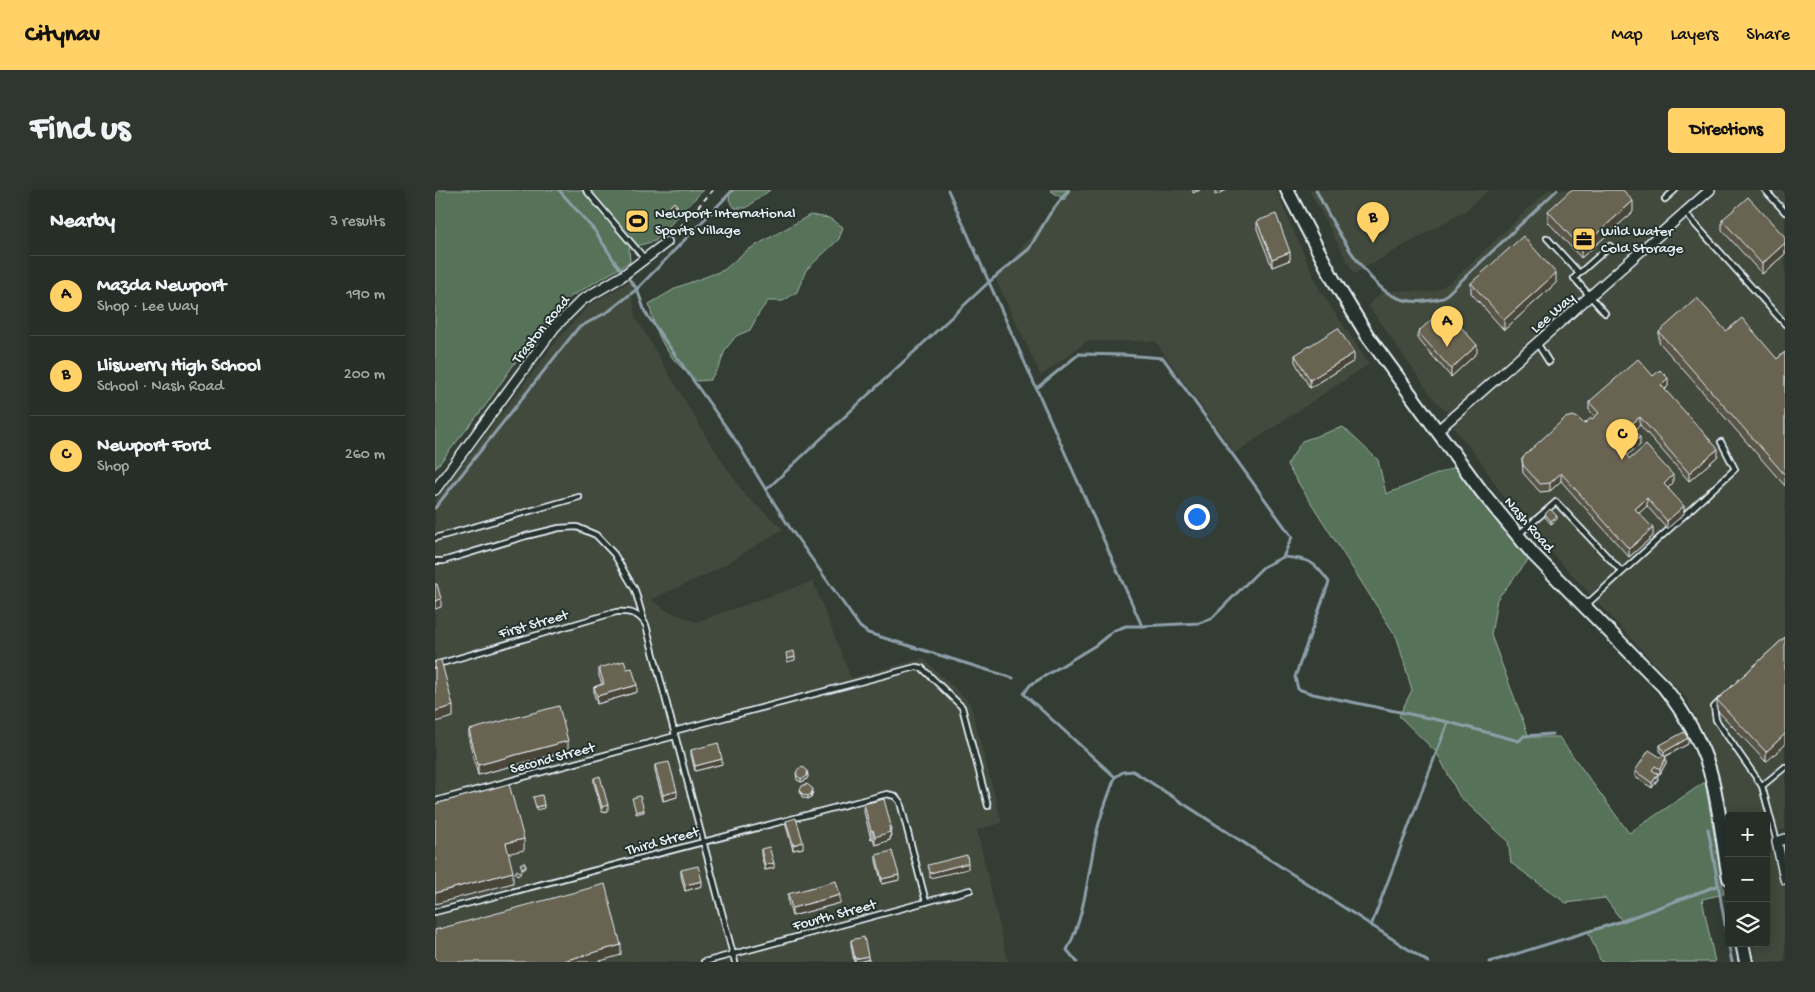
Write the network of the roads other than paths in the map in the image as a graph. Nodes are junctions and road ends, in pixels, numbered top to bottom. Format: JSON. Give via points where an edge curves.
{"nodes":[{"id":1,"x":586,"y":190,"type":"edge"},
{"id":2,"x":1287,"y":190,"type":"edge"},
{"id":3,"x":1675,"y":190,"type":"edge"},
{"id":4,"x":1709,"y":190,"type":"edge"},
{"id":5,"x":1765,"y":190,"type":"edge"},
{"id":6,"x":1665,"y":199,"type":"dead end"},
{"id":7,"x":1684,"y":212,"type":"junction"},
{"id":8,"x":1785,"y":212,"type":"edge"},
{"id":9,"x":1547,"y":238,"type":"dead end"},
{"id":10,"x":667,"y":242,"type":"road end"},
{"id":11,"x":1610,"y":246,"type":"dead end"},
{"id":12,"x":645,"y":259,"type":"junction"},
{"id":13,"x":1579,"y":273,"type":"junction"},
{"id":14,"x":1591,"y":296,"type":"junction"},
{"id":15,"x":1605,"y":313,"type":"dead end"},
{"id":16,"x":1785,"y":324,"type":"edge"},
{"id":17,"x":1537,"y":343,"type":"junction"},
{"id":18,"x":1549,"y":362,"type":"dead end"},
{"id":19,"x":1437,"y":431,"type":"junction"},
{"id":20,"x":1721,"y":442,"type":"dead end"},
{"id":21,"x":435,"y":490,"type":"edge"},
{"id":22,"x":579,"y":496,"type":"dead end"},
{"id":23,"x":1517,"y":535,"type":"junction"},
{"id":24,"x":435,"y":538,"type":"edge"},
{"id":25,"x":435,"y":561,"type":"edge"},
{"id":26,"x":1621,"y":571,"type":"junction"},
{"id":27,"x":1584,"y":606,"type":"junction"},
{"id":28,"x":643,"y":620,"type":"junction"},
{"id":29,"x":435,"y":665,"type":"edge"},
{"id":30,"x":1727,"y":694,"type":"edge"},
{"id":31,"x":674,"y":734,"type":"junction"},
{"id":32,"x":1785,"y":767,"type":"edge"},
{"id":33,"x":1762,"y":786,"type":"junction"},
{"id":34,"x":435,"y":801,"type":"edge"},
{"id":35,"x":988,"y":806,"type":"dead end"},
{"id":36,"x":1781,"y":841,"type":"edge"},
{"id":37,"x":704,"y":842,"type":"junction"},
{"id":38,"x":1725,"y":857,"type":"edge"},
{"id":39,"x":1785,"y":879,"type":"edge"},
{"id":40,"x":970,"y":890,"type":"dead end"},
{"id":41,"x":926,"y":902,"type":"junction"},
{"id":42,"x":435,"y":912,"type":"edge"},
{"id":43,"x":1743,"y":947,"type":"edge"},
{"id":44,"x":733,"y":955,"type":"junction"},
{"id":45,"x":705,"y":962,"type":"edge"},
{"id":46,"x":735,"y":962,"type":"edge"},
{"id":47,"x":1747,"y":962,"type":"edge"}],
"edges":[{"from":1,"to":12,"type":"lane"},
{"from":2,"to":19,"type":"street","name":"Nash Road","via":[[1362,327]]},
{"from":3,"to":6,"type":"lane"},
{"from":4,"to":7,"type":"street","name":"Lee Way"},
{"from":5,"to":8,"type":"lane"},
{"from":7,"to":14,"type":"street","name":"Lee Way"},
{"from":7,"to":16,"type":"lane"},
{"from":9,"to":13,"type":"lane"},
{"from":10,"to":12,"type":"street","name":"Traston Road"},
{"from":11,"to":13,"type":"lane"},
{"from":12,"to":21,"type":"street","name":"Traston Road","via":[[582,300],[555,328]]},
{"from":13,"to":14,"type":"lane","via":[[1574,278]]},
{"from":14,"to":15,"type":"lane"},
{"from":14,"to":17,"type":"street","name":"Lee Way"},
{"from":17,"to":18,"type":"lane"},
{"from":17,"to":19,"type":"street","name":"Lee Way"},
{"from":19,"to":23,"type":"street","name":"Nash Road"},
{"from":20,"to":26,"type":"lane","via":[[1735,469]]},
{"from":22,"to":24,"type":"lane"},
{"from":23,"to":26,"type":"lane","via":[[1556,502]]},
{"from":23,"to":27,"type":"street","name":"Nash Road"},
{"from":25,"to":28,"type":"lane","via":[[559,528],[577,527],[596,535],[614,554],[635,590]]},
{"from":26,"to":27,"type":"lane"},
{"from":27,"to":38,"type":"street","name":"Nash Road","via":[[1664,687],[1682,710],[1702,749],[1712,778]]},
{"from":28,"to":29,"type":"lane","name":"First Street","via":[[628,612],[616,612]]},
{"from":28,"to":31,"type":"lane"},
{"from":30,"to":33,"type":"lane","via":[[1714,707],[1716,720]]},
{"from":31,"to":34,"type":"lane","name":"Second Street"},
{"from":31,"to":35,"type":"lane","name":"Second Street","via":[[916,667],[922,668],[962,707]]},
{"from":31,"to":37,"type":"lane"},
{"from":32,"to":33,"type":"lane"},
{"from":33,"to":36,"type":"lane"},
{"from":36,"to":39,"type":"street"},
{"from":37,"to":41,"type":"lane","name":"Third Street","via":[[883,795],[895,796],[900,802]]},
{"from":37,"to":42,"type":"lane","name":"Third Street"},
{"from":37,"to":44,"type":"lane"},
{"from":40,"to":41,"type":"lane","name":"Fourth Street"},
{"from":41,"to":44,"type":"lane","name":"Fourth Street"},
{"from":43,"to":47,"type":"street"},
{"from":44,"to":45,"type":"lane","name":"Fourth Street"},
{"from":44,"to":46,"type":"lane"}]}
